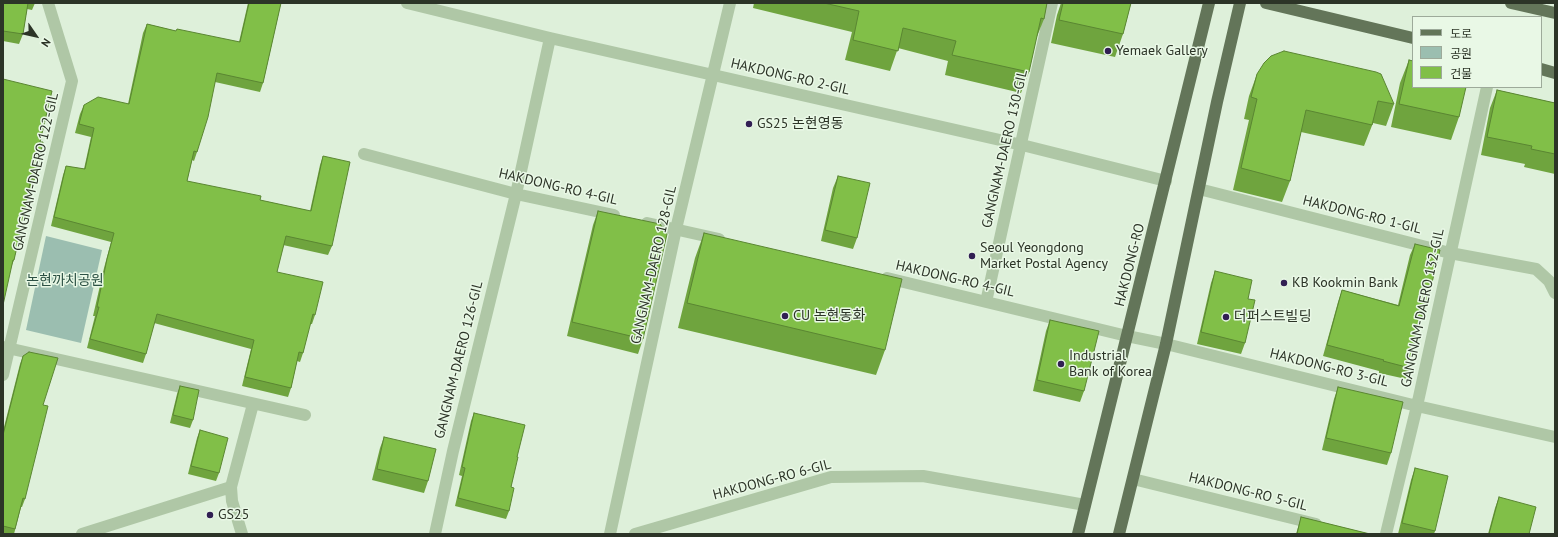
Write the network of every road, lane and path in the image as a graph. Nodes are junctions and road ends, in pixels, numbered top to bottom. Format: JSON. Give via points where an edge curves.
{"nodes":[{"id":1,"x":48,"y":3,"type":"edge"},
{"id":2,"x":407,"y":3,"type":"edge"},
{"id":3,"x":730,"y":3,"type":"edge"},
{"id":4,"x":1052,"y":3,"type":"edge"},
{"id":5,"x":1209,"y":3,"type":"edge"},
{"id":6,"x":1240,"y":3,"type":"edge"},
{"id":7,"x":1266,"y":3,"type":"edge"},
{"id":8,"x":1511,"y":3,"type":"edge"},
{"id":9,"x":1555,"y":13,"type":"edge"},
{"id":10,"x":550,"y":38,"type":"junction"},
{"id":11,"x":1412,"y":38,"type":"edge"},
{"id":12,"x":1542,"y":69,"type":"edge"},
{"id":13,"x":1555,"y":73,"type":"edge"},
{"id":14,"x":714,"y":75,"type":"junction"},
{"id":15,"x":1487,"y":88,"type":"edge"},
{"id":16,"x":1022,"y":145,"type":"junction"},
{"id":17,"x":364,"y":154,"type":"dead end"},
{"id":18,"x":1166,"y":180,"type":"junction"},
{"id":19,"x":1199,"y":189,"type":"junction"},
{"id":20,"x":516,"y":194,"type":"junction"},
{"id":21,"x":623,"y":218,"type":"edge"},
{"id":22,"x":638,"y":221,"type":"edge"},
{"id":23,"x":676,"y":229,"type":"junction"},
{"id":24,"x":730,"y":242,"type":"edge"},
{"id":25,"x":1450,"y":253,"type":"junction"},
{"id":26,"x":878,"y":276,"type":"edge"},
{"id":27,"x":1555,"y":293,"type":"edge"},
{"id":28,"x":986,"y":302,"type":"junction"},
{"id":29,"x":1127,"y":336,"type":"junction"},
{"id":30,"x":1166,"y":344,"type":"junction"},
{"id":31,"x":6,"y":348,"type":"edge"},
{"id":32,"x":3,"y":375,"type":"edge"},
{"id":33,"x":253,"y":404,"type":"junction"},
{"id":34,"x":1417,"y":406,"type":"junction"},
{"id":35,"x":305,"y":416,"type":"dead end"},
{"id":36,"x":1555,"y":437,"type":"edge"},
{"id":37,"x":1132,"y":478,"type":"junction"},
{"id":38,"x":231,"y":487,"type":"junction"},
{"id":39,"x":1085,"y":505,"type":"junction"},
{"id":40,"x":1325,"y":526,"type":"edge"},
{"id":41,"x":82,"y":534,"type":"edge"},
{"id":42,"x":242,"y":534,"type":"edge"},
{"id":43,"x":435,"y":534,"type":"edge"},
{"id":44,"x":610,"y":534,"type":"edge"},
{"id":45,"x":635,"y":534,"type":"edge"},
{"id":46,"x":1078,"y":534,"type":"edge"},
{"id":47,"x":1120,"y":534,"type":"edge"},
{"id":48,"x":1386,"y":534,"type":"edge"}],
"edges":[{"from":1,"to":31,"type":"street","name":"GANGNAM-DAERO 122-GIL","via":[[72,81]]},
{"from":2,"to":10,"type":"street","name":"HAKDONG-RO 2-GIL"},
{"from":3,"to":14,"type":"street","name":"GANGNAM-DAERO 128-GIL"},
{"from":4,"to":16,"type":"street","name":"GANGNAM-DAERO 130-GIL"},
{"from":5,"to":18,"type":"main road","name":"HAKDONG-RO"},
{"from":6,"to":19,"type":"main road"},
{"from":7,"to":11,"type":"main road"},
{"from":8,"to":9,"type":"main road"},
{"from":10,"to":14,"type":"street","name":"HAKDONG-RO 2-GIL"},
{"from":10,"to":20,"type":"street","name":"GANGNAM-DAERO 126-GIL"},
{"from":12,"to":13,"type":"main road"},
{"from":14,"to":16,"type":"street","name":"HAKDONG-RO 2-GIL"},
{"from":14,"to":23,"type":"street","name":"GANGNAM-DAERO 128-GIL"},
{"from":15,"to":25,"type":"street","name":"GANGNAM-DAERO 132-GIL"},
{"from":16,"to":18,"type":"street","name":"HAKDONG-RO 2-GIL"},
{"from":16,"to":28,"type":"street","name":"GANGNAM-DAERO 130-GIL"},
{"from":17,"to":20,"type":"street","name":"HAKDONG-RO 4-GIL"},
{"from":18,"to":29,"type":"main road","name":"HAKDONG-RO"},
{"from":19,"to":25,"type":"street","name":"HAKDONG-RO 1-GIL"},
{"from":19,"to":30,"type":"main road"},
{"from":20,"to":21,"type":"street","name":"HAKDONG-RO 4-GIL"},
{"from":20,"to":43,"type":"street","name":"GANGNAM-DAERO 126-GIL","via":[[454,443]]},
{"from":22,"to":23,"type":"street"},
{"from":23,"to":24,"type":"street"},
{"from":23,"to":44,"type":"street","name":"GANGNAM-DAERO 128-GIL"},
{"from":25,"to":27,"type":"street","name":"HAKDONG-RO 1-GIL","via":[[1536,269],[1549,281]]},
{"from":25,"to":34,"type":"street","name":"GANGNAM-DAERO 132-GIL"},
{"from":26,"to":28,"type":"street","name":"HAKDONG-RO 4-GIL"},
{"from":28,"to":29,"type":"street","name":"HAKDONG-RO 4-GIL"},
{"from":29,"to":30,"type":"street","name":"HAKDONG-RO 4-GIL"},
{"from":29,"to":39,"type":"main road","name":"HAKDONG-RO"},
{"from":30,"to":34,"type":"street","name":"HAKDONG-RO 3-GIL"},
{"from":30,"to":37,"type":"main road"},
{"from":31,"to":32,"type":"street","name":"GANGNAM-DAERO 122-GIL"},
{"from":31,"to":33,"type":"street"},
{"from":33,"to":35,"type":"street"},
{"from":33,"to":38,"type":"street"},
{"from":34,"to":36,"type":"street","name":"HAKDONG-RO 3-GIL"},
{"from":34,"to":48,"type":"street","name":"GANGNAM-DAERO 132-GIL"},
{"from":37,"to":40,"type":"street","name":"HAKDONG-RO 5-GIL"},
{"from":37,"to":47,"type":"main road"},
{"from":38,"to":41,"type":"street"},
{"from":38,"to":42,"type":"street","via":[[232,501]]},
{"from":39,"to":45,"type":"street","name":"HAKDONG-RO 6-GIL","via":[[923,476],[831,477]]},
{"from":39,"to":46,"type":"main road","name":"HAKDONG-RO"}]}
